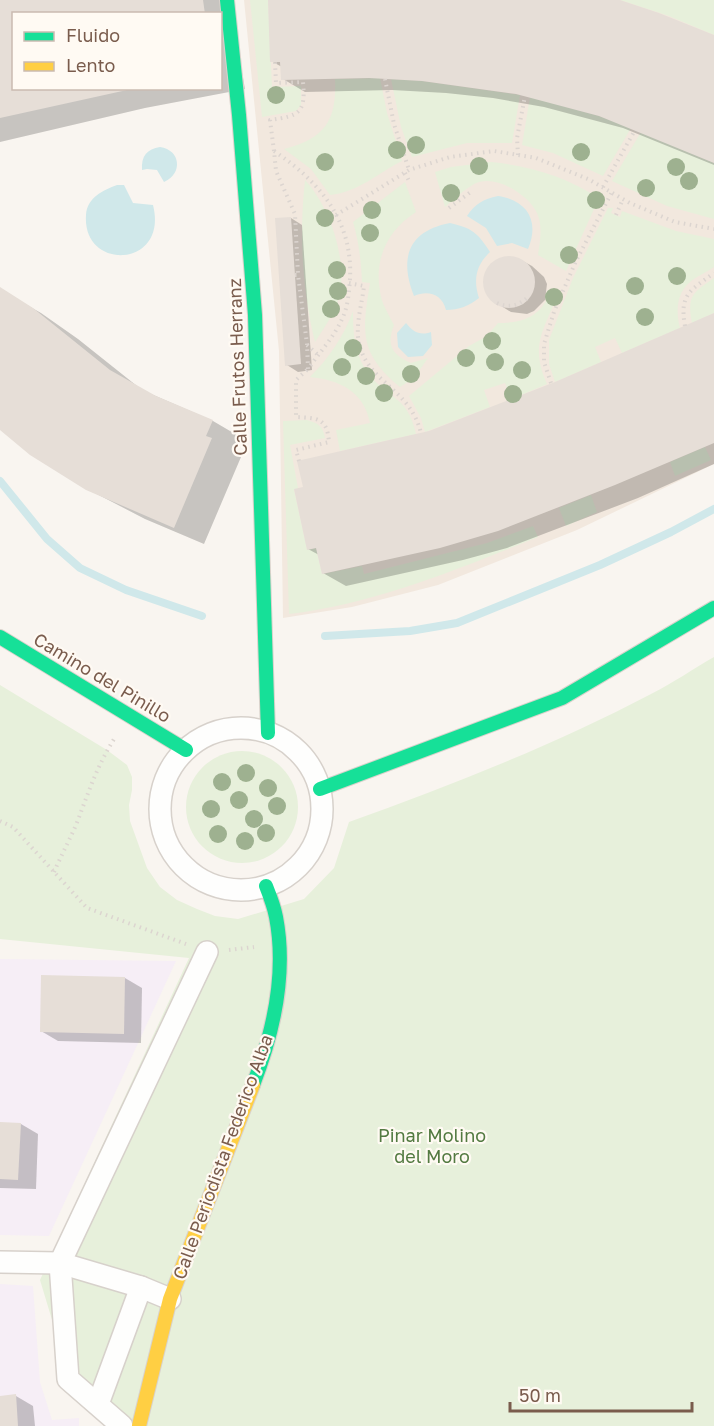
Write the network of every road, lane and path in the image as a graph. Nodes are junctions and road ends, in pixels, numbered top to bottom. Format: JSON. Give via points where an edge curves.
{"nodes":[{"id":1,"x":227,"y":0,"type":"edge"},
{"id":2,"x":275,"y":62,"type":"dead end"},
{"id":3,"x":385,"y":79,"type":"dead end"},
{"id":4,"x":525,"y":96,"type":"dead end"},
{"id":5,"x":635,"y":130,"type":"dead end"},
{"id":6,"x":274,"y":151,"type":"junction"},
{"id":7,"x":518,"y":155,"type":"junction"},
{"id":8,"x":407,"y":172,"type":"junction"},
{"id":9,"x":409,"y":181,"type":"dead end"},
{"id":10,"x":603,"y":187,"type":"junction"},
{"id":11,"x":472,"y":191,"type":"dead end"},
{"id":12,"x":612,"y":192,"type":"junction"},
{"id":13,"x":623,"y":199,"type":"junction"},
{"id":14,"x":449,"y":208,"type":"dead end"},
{"id":15,"x":336,"y":215,"type":"junction"},
{"id":16,"x":616,"y":215,"type":"dead end"},
{"id":17,"x":714,"y":229,"type":"edge"},
{"id":18,"x":714,"y":273,"type":"edge"},
{"id":19,"x":349,"y":283,"type":"junction"},
{"id":20,"x":528,"y":297,"type":"dead end"},
{"id":21,"x":497,"y":303,"type":"dead end"},
{"id":22,"x":685,"y":326,"type":"dead end"},
{"id":23,"x":307,"y":344,"type":"junction"},
{"id":24,"x":318,"y":355,"type":"junction"},
{"id":25,"x":308,"y":369,"type":"junction"},
{"id":26,"x":551,"y":383,"type":"dead end"},
{"id":27,"x":421,"y":433,"type":"dead end"},
{"id":28,"x":299,"y":461,"type":"dead end"},
{"id":29,"x":714,"y":608,"type":"edge"},
{"id":30,"x":0,"y":637,"type":"edge"},
{"id":31,"x":129,"y":716,"type":"junction"},
{"id":32,"x":268,"y":733,"type":"junction"},
{"id":33,"x":186,"y":750,"type":"junction"},
{"id":34,"x":320,"y":789,"type":"junction"},
{"id":35,"x":0,"y":821,"type":"edge"},
{"id":36,"x":54,"y":872,"type":"junction"},
{"id":37,"x":266,"y":886,"type":"junction"},
{"id":38,"x":280,"y":942,"type":"junction"},
{"id":39,"x":207,"y":952,"type":"junction"},
{"id":40,"x":0,"y":1262,"type":"edge"},
{"id":41,"x":60,"y":1263,"type":"junction"},
{"id":42,"x":141,"y":1287,"type":"junction"},
{"id":43,"x":170,"y":1299,"type":"junction"},
{"id":44,"x":98,"y":1404,"type":"junction"},
{"id":45,"x":123,"y":1426,"type":"edge"},
{"id":46,"x":139,"y":1426,"type":"edge"}],
"edges":[{"from":1,"to":32,"type":"street","name":"Calle Frutos Herranz","via":[[255,315]]},
{"from":2,"to":6,"type":"path","via":[[276,83],[303,82],[305,99],[297,114],[270,120]]},
{"from":3,"to":8,"type":"path"},
{"from":4,"to":7,"type":"path"},
{"from":5,"to":10,"type":"path"},
{"from":6,"to":15,"type":"path","via":[[305,173]]},
{"from":6,"to":23,"type":"path","via":[[276,171],[295,214],[296,275]]},
{"from":7,"to":8,"type":"path","via":[[494,151],[450,157]]},
{"from":7,"to":10,"type":"path","via":[[536,158]]},
{"from":8,"to":9,"type":"path"},
{"from":8,"to":15,"type":"path"},
{"from":10,"to":12,"type":"path"},
{"from":11,"to":14,"type":"path"},
{"from":12,"to":13,"type":"path"},
{"from":12,"to":26,"type":"path","via":[[566,278],[554,312],[544,344],[544,362]]},
{"from":13,"to":16,"type":"path"},
{"from":13,"to":17,"type":"path","via":[[675,222]]},
{"from":15,"to":19,"type":"path","via":[[347,240]]},
{"from":18,"to":22,"type":"path","via":[[686,296]]},
{"from":19,"to":24,"type":"path","via":[[342,319]]},
{"from":19,"to":27,"type":"path","via":[[364,286],[358,325],[359,345],[366,361],[379,377],[403,394],[418,419]]},
{"from":20,"to":21,"type":"path","via":[[517,305]]},
{"from":23,"to":24,"type":"path"},
{"from":23,"to":25,"type":"path"},
{"from":24,"to":25,"type":"path"},
{"from":25,"to":28,"type":"path","via":[[296,380],[296,417],[322,422],[329,442],[296,450]]},
{"from":29,"to":34,"type":"street","via":[[562,698]]},
{"from":30,"to":31,"type":"street","name":"Camino del Pinillo"},
{"from":31,"to":33,"type":"street","name":"Camino del Pinillo"},
{"from":31,"to":36,"type":"path","via":[[107,750]]},
{"from":32,"to":33,"type":"street","via":[[246,728],[224,730],[204,737]]},
{"from":32,"to":34,"type":"street","via":[[300,754]]},
{"from":33,"to":37,"type":"street","via":[[170,770],[162,793],[161,819],[168,843],[182,864],[209,883],[232,889]]},
{"from":34,"to":37,"type":"street","via":[[322,820],[311,850],[292,872]]},
{"from":35,"to":36,"type":"path","via":[[13,827]]},
{"from":36,"to":39,"type":"path","via":[[87,908]]},
{"from":37,"to":38,"type":"street","name":"Calle Periodista Federico Alba"},
{"from":38,"to":39,"type":"path"},
{"from":38,"to":43,"type":"street","name":"Calle Periodista Federico Alba","via":[[278,995],[267,1049]]},
{"from":39,"to":41,"type":"street"},
{"from":40,"to":41,"type":"street"},
{"from":41,"to":42,"type":"street"},
{"from":41,"to":44,"type":"street","via":[[68,1379]]},
{"from":42,"to":43,"type":"street"},
{"from":42,"to":44,"type":"street"},
{"from":43,"to":46,"type":"street","name":"Calle Periodista Federico Alba"},
{"from":44,"to":45,"type":"street"}]}
